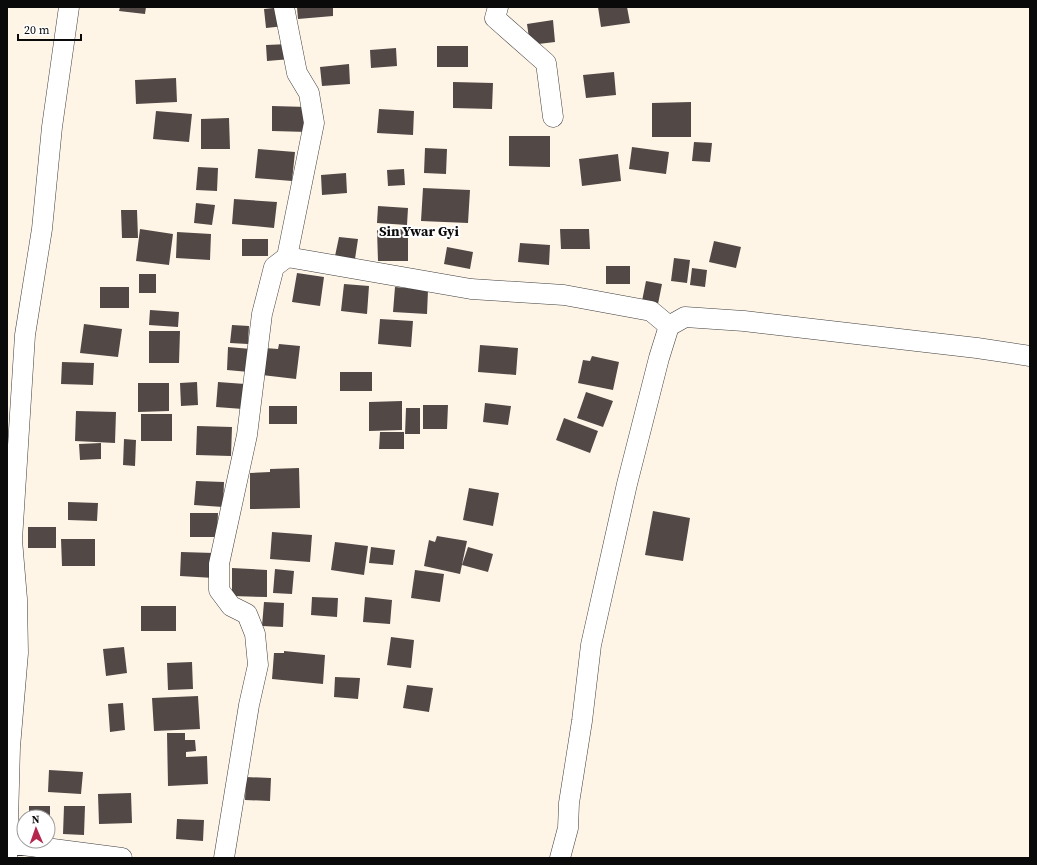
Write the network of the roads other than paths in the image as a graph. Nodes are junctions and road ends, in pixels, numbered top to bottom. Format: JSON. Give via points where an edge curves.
{"nodes":[{"id":1,"x":69,"y":7,"type":"edge"},
{"id":2,"x":284,"y":7,"type":"edge"},
{"id":3,"x":498,"y":7,"type":"edge"},
{"id":4,"x":552,"y":117,"type":"dead end"},
{"id":5,"x":287,"y":256,"type":"junction"},
{"id":6,"x":669,"y":326,"type":"junction"},
{"id":7,"x":1030,"y":356,"type":"edge"},
{"id":8,"x":7,"y":848,"type":"edge"},
{"id":9,"x":122,"y":858,"type":"edge"},
{"id":10,"x":224,"y":858,"type":"edge"},
{"id":11,"x":560,"y":858,"type":"edge"}],
"edges":[{"from":1,"to":8,"type":"street","via":[[52,127],[42,229],[25,335],[12,540],[18,653],[10,747]]},
{"from":2,"to":5,"type":"street","via":[[297,73],[309,93],[314,123]]},
{"from":3,"to":4,"type":"street","via":[[495,18],[546,63]]},
{"from":5,"to":6,"type":"street","via":[[471,289],[564,295],[651,311]]},
{"from":5,"to":10,"type":"street","via":[[274,267],[262,314],[247,436],[219,564],[219,590],[231,606],[247,614],[256,634],[258,665]]},
{"from":6,"to":7,"type":"street","via":[[685,317],[744,321]]},
{"from":6,"to":11,"type":"street","via":[[629,476],[591,645],[569,803],[568,828]]},
{"from":8,"to":9,"type":"street"}]}
